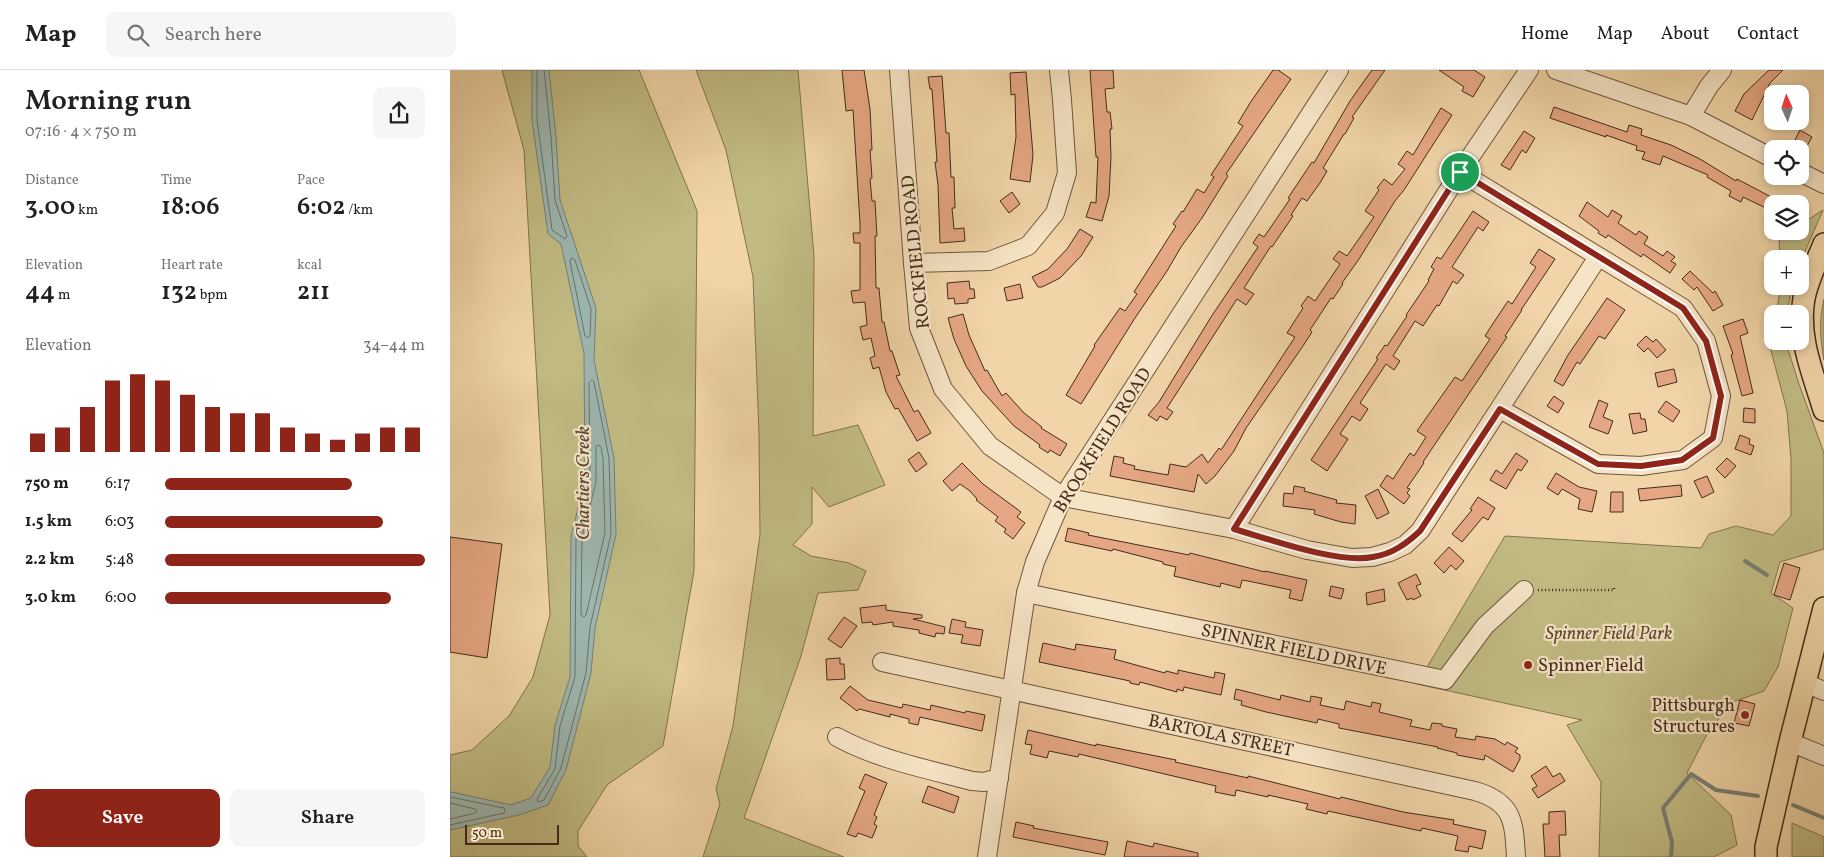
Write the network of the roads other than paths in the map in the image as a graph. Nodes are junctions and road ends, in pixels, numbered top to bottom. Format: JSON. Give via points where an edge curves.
{"nodes":[{"id":1,"x":899,"y":70,"type":"edge"},
{"id":2,"x":1059,"y":70,"type":"edge"},
{"id":3,"x":1339,"y":70,"type":"edge"},
{"id":4,"x":1528,"y":70,"type":"edge"},
{"id":5,"x":1556,"y":70,"type":"edge"},
{"id":6,"x":1722,"y":70,"type":"edge"},
{"id":7,"x":1691,"y":116,"type":"junction"},
{"id":8,"x":1764,"y":154,"type":"edge"},
{"id":9,"x":1460,"y":172,"type":"junction"},
{"id":10,"x":1809,"y":176,"type":"edge"},
{"id":11,"x":1824,"y":184,"type":"edge"},
{"id":12,"x":1824,"y":244,"type":"edge"},
{"id":13,"x":1598,"y":257,"type":"junction"},
{"id":14,"x":913,"y":264,"type":"junction"},
{"id":15,"x":1500,"y":409,"type":"junction"},
{"id":16,"x":1824,"y":410,"type":"edge"},
{"id":17,"x":1063,"y":496,"type":"junction"},
{"id":18,"x":1234,"y":529,"type":"junction"},
{"id":19,"x":1524,"y":590,"type":"road end"},
{"id":20,"x":1026,"y":594,"type":"junction"},
{"id":21,"x":1824,"y":608,"type":"edge"},
{"id":22,"x":882,"y":662,"type":"dead end"},
{"id":23,"x":1814,"y":687,"type":"edge"},
{"id":24,"x":1012,"y":690,"type":"junction"},
{"id":25,"x":837,"y":737,"type":"dead end"},
{"id":26,"x":1790,"y":742,"type":"junction"},
{"id":27,"x":1824,"y":756,"type":"edge"},
{"id":28,"x":999,"y":778,"type":"junction"},
{"id":29,"x":987,"y":857,"type":"edge"},
{"id":30,"x":1516,"y":857,"type":"edge"},
{"id":31,"x":1766,"y":857,"type":"edge"}],
"edges":[{"from":1,"to":14,"type":"street","name":"ROCKFIELD ROAD"},
{"from":2,"to":14,"type":"street","via":[[1067,173],[1055,213],[1028,246],[989,261]]},
{"from":3,"to":17,"type":"street","name":"BROOKFIELD ROAD"},
{"from":4,"to":9,"type":"street"},
{"from":5,"to":7,"type":"street"},
{"from":6,"to":7,"type":"street"},
{"from":7,"to":8,"type":"street"},
{"from":9,"to":13,"type":"street"},
{"from":9,"to":18,"type":"street"},
{"from":10,"to":11,"type":"street"},
{"from":12,"to":16,"type":"main road","via":[[1804,298],[1802,331],[1807,360]]},
{"from":13,"to":15,"type":"street"},
{"from":13,"to":15,"type":"street","via":[[1683,308],[1706,341],[1721,396],[1713,438],[1682,460],[1641,466],[1598,464]]},
{"from":14,"to":17,"type":"street","name":"ROCKFIELD ROAD","via":[[919,328],[943,388],[990,446]]},
{"from":15,"to":18,"type":"street","via":[[1420,531],[1405,545],[1390,552],[1352,558],[1306,550]]},
{"from":17,"to":18,"type":"street"},
{"from":17,"to":20,"type":"street","name":"BROOKFIELD ROAD","via":[[1034,562]]},
{"from":19,"to":20,"type":"street","name":"SPINNER FIELD DRIVE","via":[[1485,626],[1445,680]]},
{"from":20,"to":24,"type":"street","name":"BROOKFIELD ROAD"},
{"from":21,"to":23,"type":"main road"},
{"from":22,"to":24,"type":"street","name":"BARTOLA STREET"},
{"from":23,"to":26,"type":"main road"},
{"from":24,"to":28,"type":"street","name":"BROOKFIELD ROAD"},
{"from":24,"to":30,"type":"street","name":"BARTOLA STREET","via":[[1491,796],[1504,806],[1512,822]]},
{"from":25,"to":28,"type":"street","via":[[875,755],[972,781]]},
{"from":26,"to":27,"type":"street"},
{"from":26,"to":31,"type":"main road"},
{"from":28,"to":29,"type":"street","name":"BROOKFIELD ROAD"}]}
